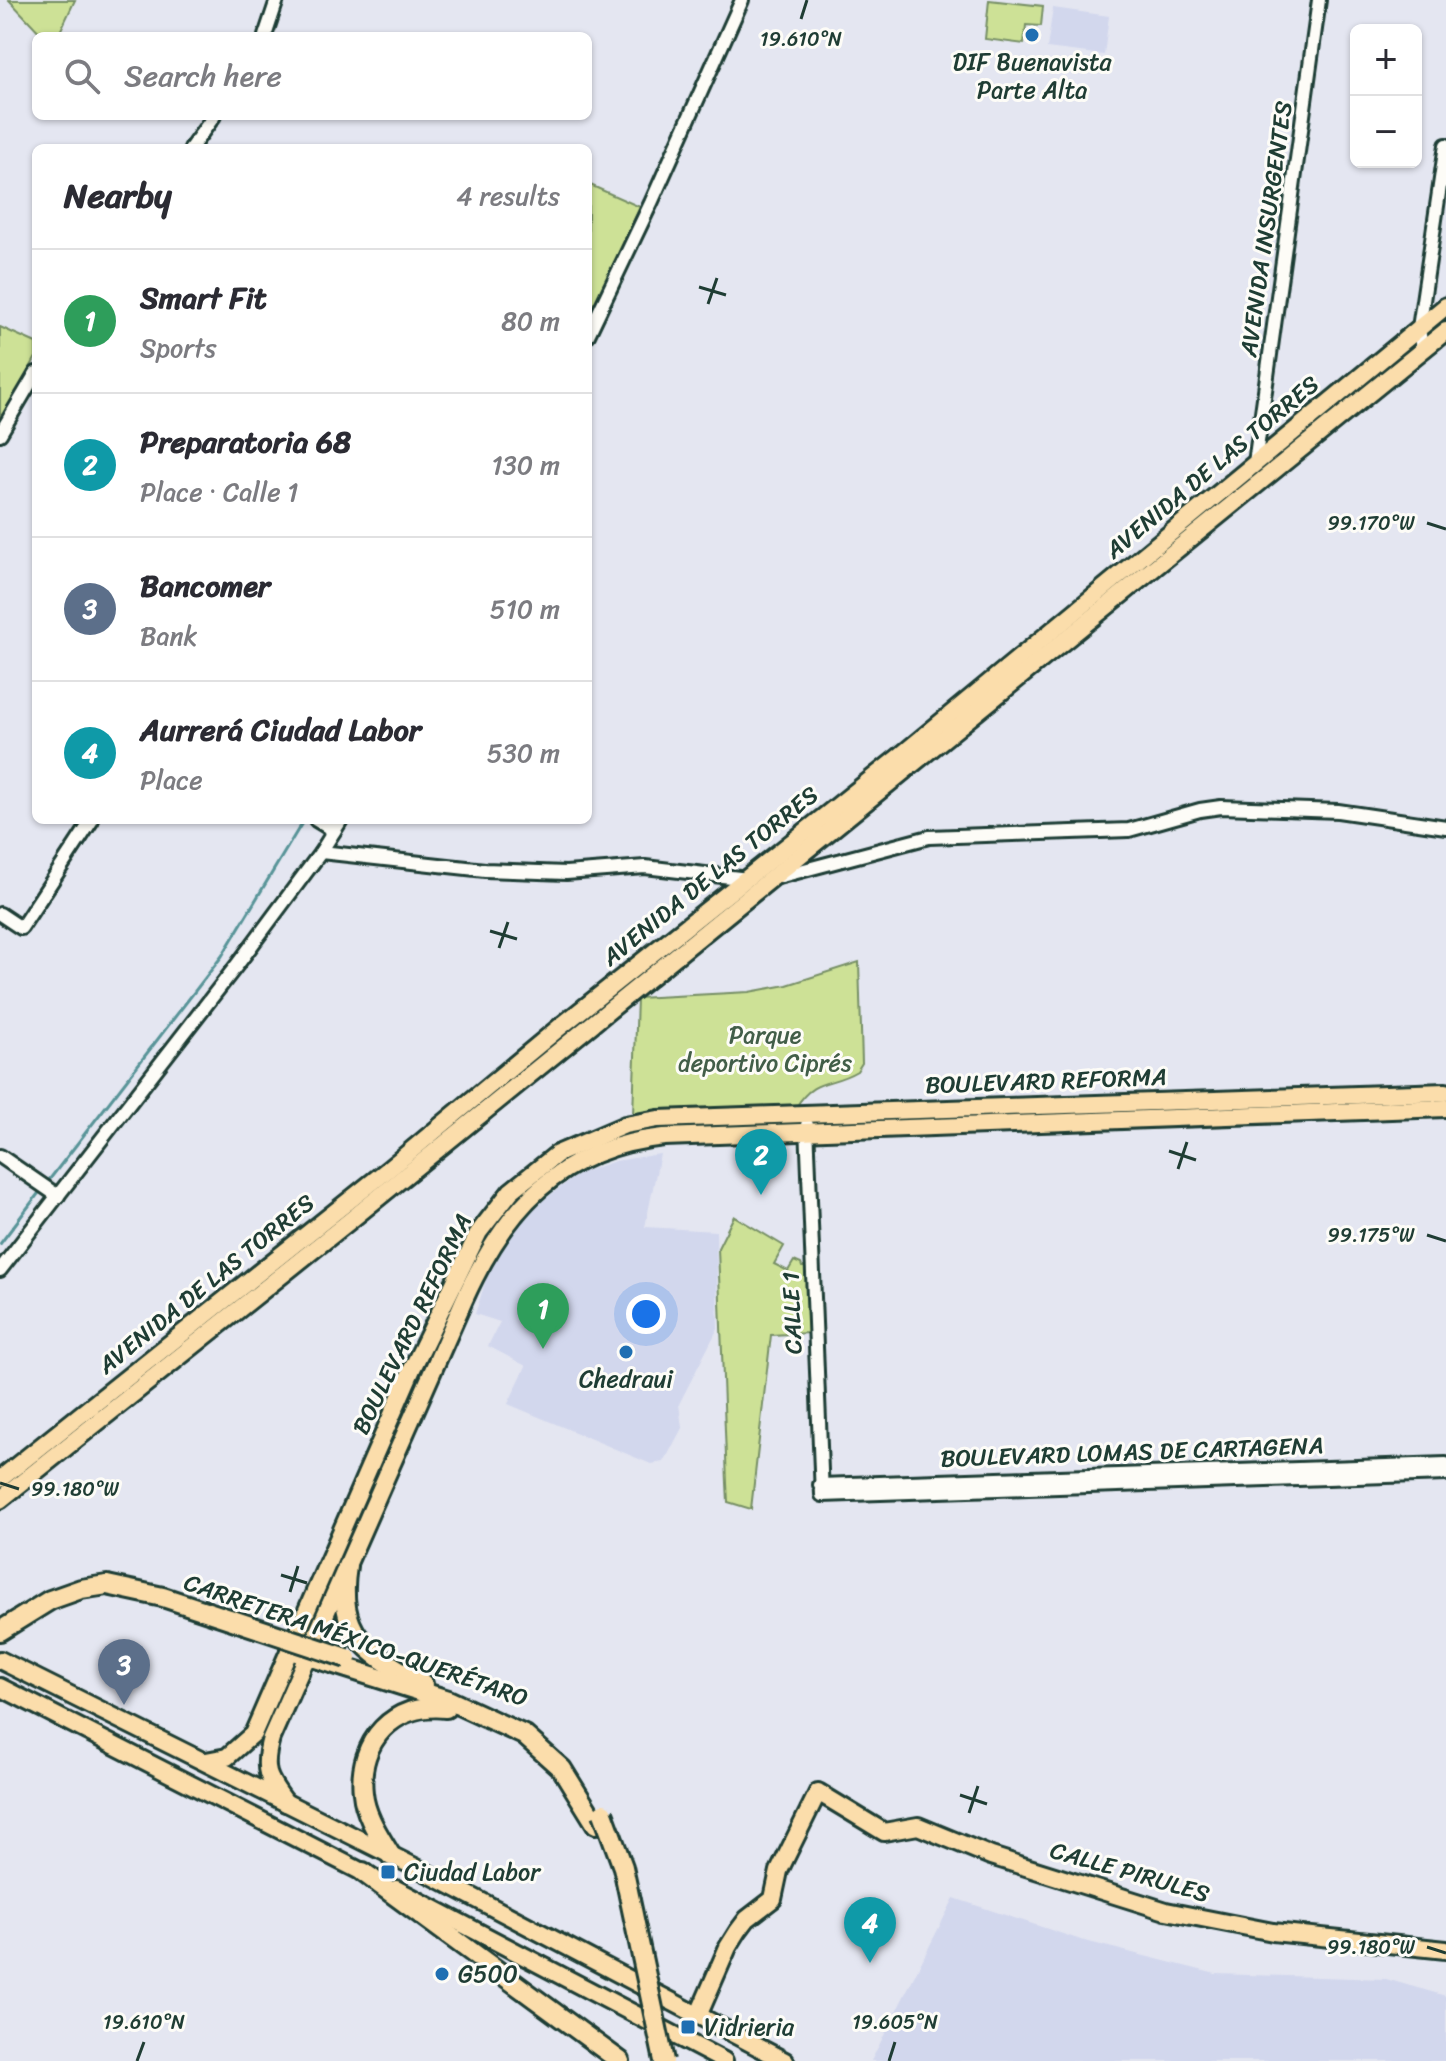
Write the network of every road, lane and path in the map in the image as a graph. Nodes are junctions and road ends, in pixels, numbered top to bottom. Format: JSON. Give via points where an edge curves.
{"nodes":[{"id":1,"x":277,"y":0,"type":"edge"},
{"id":2,"x":742,"y":0,"type":"edge"},
{"id":3,"x":1319,"y":0,"type":"edge"},
{"id":4,"x":266,"y":32,"type":"edge"},
{"id":5,"x":211,"y":120,"type":"edge"},
{"id":6,"x":194,"y":144,"type":"edge"},
{"id":7,"x":1446,"y":145,"type":"edge"},
{"id":8,"x":1446,"y":306,"type":"edge"},
{"id":9,"x":592,"y":327,"type":"edge"},
{"id":10,"x":1419,"y":328,"type":"junction"},
{"id":11,"x":1446,"y":331,"type":"edge"},
{"id":12,"x":1422,"y":350,"type":"junction"},
{"id":13,"x":32,"y":380,"type":"edge"},
{"id":14,"x":0,"y":434,"type":"edge"},
{"id":15,"x":1255,"y":463,"type":"junction"},
{"id":16,"x":89,"y":824,"type":"edge"},
{"id":17,"x":338,"y":826,"type":"edge"},
{"id":18,"x":1446,"y":827,"type":"edge"},
{"id":19,"x":321,"y":852,"type":"junction"},
{"id":20,"x":744,"y":879,"type":"junction"},
{"id":21,"x":769,"y":879,"type":"junction"},
{"id":22,"x":0,"y":914,"type":"edge"},
{"id":23,"x":1446,"y":1092,"type":"edge"},
{"id":24,"x":1446,"y":1108,"type":"edge"},
{"id":25,"x":807,"y":1122,"type":"junction"},
{"id":26,"x":0,"y":1156,"type":"edge"},
{"id":27,"x":48,"y":1190,"type":"junction"},
{"id":28,"x":0,"y":1270,"type":"edge"},
{"id":29,"x":58,"y":1445,"type":"junction"},
{"id":30,"x":1446,"y":1464,"type":"edge"},
{"id":31,"x":1446,"y":1474,"type":"edge"},
{"id":32,"x":1164,"y":1477,"type":"junction"},
{"id":33,"x":820,"y":1489,"type":"joint"},
{"id":34,"x":2,"y":1493,"type":"edge"},
{"id":35,"x":347,"y":1566,"type":"junction"},
{"id":36,"x":0,"y":1631,"type":"edge"},
{"id":37,"x":298,"y":1653,"type":"junction"},
{"id":38,"x":0,"y":1660,"type":"edge"},
{"id":39,"x":423,"y":1684,"type":"junction"},
{"id":40,"x":0,"y":1687,"type":"edge"},
{"id":41,"x":471,"y":1710,"type":"junction"},
{"id":42,"x":253,"y":1734,"type":"junction"},
{"id":43,"x":271,"y":1738,"type":"junction"},
{"id":44,"x":206,"y":1761,"type":"junction"},
{"id":45,"x":286,"y":1803,"type":"junction"},
{"id":46,"x":600,"y":1818,"type":"junction"},
{"id":47,"x":391,"y":1856,"type":"junction"},
{"id":48,"x":363,"y":1872,"type":"junction"},
{"id":49,"x":1446,"y":1950,"type":"edge"},
{"id":50,"x":698,"y":2016,"type":"junction"},
{"id":51,"x":700,"y":2055,"type":"edge"},
{"id":52,"x":620,"y":2061,"type":"edge"},
{"id":53,"x":652,"y":2061,"type":"edge"},
{"id":54,"x":664,"y":2061,"type":"edge"},
{"id":55,"x":724,"y":2061,"type":"edge"},
{"id":56,"x":785,"y":2061,"type":"edge"}],
"edges":[{"from":1,"to":4,"type":"street"},
{"from":2,"to":9,"type":"street"},
{"from":3,"to":15,"type":"street","name":"AVENIDA INSURGENTES"},
{"from":5,"to":6,"type":"street"},
{"from":7,"to":10,"type":"street"},
{"from":8,"to":10,"type":"main road","name":"AVENIDA DE LAS TORRES"},
{"from":10,"to":12,"type":"street"},
{"from":10,"to":15,"type":"main road","name":"AVENIDA DE LAS TORRES"},
{"from":11,"to":12,"type":"main road","name":"AVENIDA DE LAS TORRES"},
{"from":12,"to":21,"type":"main road","name":"AVENIDA DE LAS TORRES"},
{"from":13,"to":14,"type":"street"},
{"from":15,"to":20,"type":"main road","name":"AVENIDA DE LAS TORRES"},
{"from":16,"to":22,"type":"street","via":[[21,928]]},
{"from":17,"to":19,"type":"street"},
{"from":18,"to":21,"type":"street","via":[[1338,811],[1221,807],[1129,830],[929,837]]},
{"from":19,"to":20,"type":"street","via":[[485,870],[566,873],[645,867]]},
{"from":19,"to":27,"type":"street","via":[[237,965]]},
{"from":20,"to":21,"type":"street"},
{"from":20,"to":29,"type":"main road","name":"AVENIDA DE LAS TORRES"},
{"from":21,"to":29,"type":"main road","name":"AVENIDA DE LAS TORRES"},
{"from":23,"to":25,"type":"main road","name":"BOULEVARD REFORMA"},
{"from":24,"to":25,"type":"main road","name":"BOULEVARD REFORMA"},
{"from":25,"to":33,"type":"street","name":"CALLE 1"},
{"from":25,"to":35,"type":"main road","name":"BOULEVARD REFORMA","via":[[627,1143],[571,1167],[525,1202],[483,1257]]},
{"from":25,"to":37,"type":"main road","name":"BOULEVARD REFORMA","via":[[658,1119],[625,1125],[557,1154],[511,1191],[479,1232],[412,1369]]},
{"from":26,"to":27,"type":"street"},
{"from":27,"to":28,"type":"street"},
{"from":29,"to":34,"type":"main road","name":"AVENIDA DE LAS TORRES"},
{"from":29,"to":34,"type":"main road","name":"AVENIDA DE LAS TORRES","via":[[33,1454]]},
{"from":30,"to":32,"type":"street","name":"BOULEVARD LOMAS DE CARTAGENA"},
{"from":31,"to":32,"type":"street","name":"BOULEVARD LOMAS DE CARTAGENA"},
{"from":32,"to":33,"type":"street","name":"BOULEVARD LOMAS DE CARTAGENA"},
{"from":35,"to":37,"type":"main road","name":"BOULEVARD REFORMA"},
{"from":35,"to":39,"type":"highway","via":[[344,1605],[353,1629],[376,1657]]},
{"from":36,"to":39,"type":"highway","name":"CARRETERA MÉXICO-QUERÉTARO","bridge":true,"via":[[50,1600],[107,1585],[163,1597]]},
{"from":37,"to":41,"type":"highway","name":"CARRETERA MÉXICO-QUERÉTARO"},
{"from":37,"to":42,"type":"main road","name":"BOULEVARD REFORMA"},
{"from":37,"to":43,"type":"main road","name":"BOULEVARD REFORMA"},
{"from":38,"to":44,"type":"main road"},
{"from":39,"to":46,"type":"highway","name":"CARRETERA MÉXICO-QUERÉTARO","via":[[529,1725],[571,1760]]},
{"from":40,"to":48,"type":"main road"},
{"from":41,"to":46,"type":"highway","name":"CARRETERA MÉXICO-QUERÉTARO","via":[[524,1735],[562,1769]]},
{"from":41,"to":47,"type":"highway","via":[[426,1706],[407,1711],[372,1745],[363,1795]]},
{"from":42,"to":43,"type":"street"},
{"from":42,"to":44,"type":"main road","name":"BOULEVARD REFORMA","via":[[227,1757]]},
{"from":43,"to":45,"type":"main road","name":"BOULEVARD REFORMA","via":[[266,1773]]},
{"from":44,"to":45,"type":"main road"},
{"from":45,"to":47,"type":"main road"},
{"from":46,"to":53,"type":"highway","name":"CARRETERA MÉXICO-QUERÉTARO"},
{"from":46,"to":54,"type":"highway","name":"CARRETERA MÉXICO-QUERÉTARO","bridge":true,"via":[[623,1867]]},
{"from":47,"to":50,"type":"main road"},
{"from":48,"to":51,"type":"main road"},
{"from":48,"to":52,"type":"highway"},
{"from":49,"to":50,"type":"main road","name":"CALLE PIRULES","via":[[1273,1932],[1166,1911],[991,1856],[918,1826],[884,1832],[818,1792],[779,1871],[773,1899],[738,1931]]},
{"from":50,"to":56,"type":"main road"},
{"from":51,"to":55,"type":"main road"}]}
